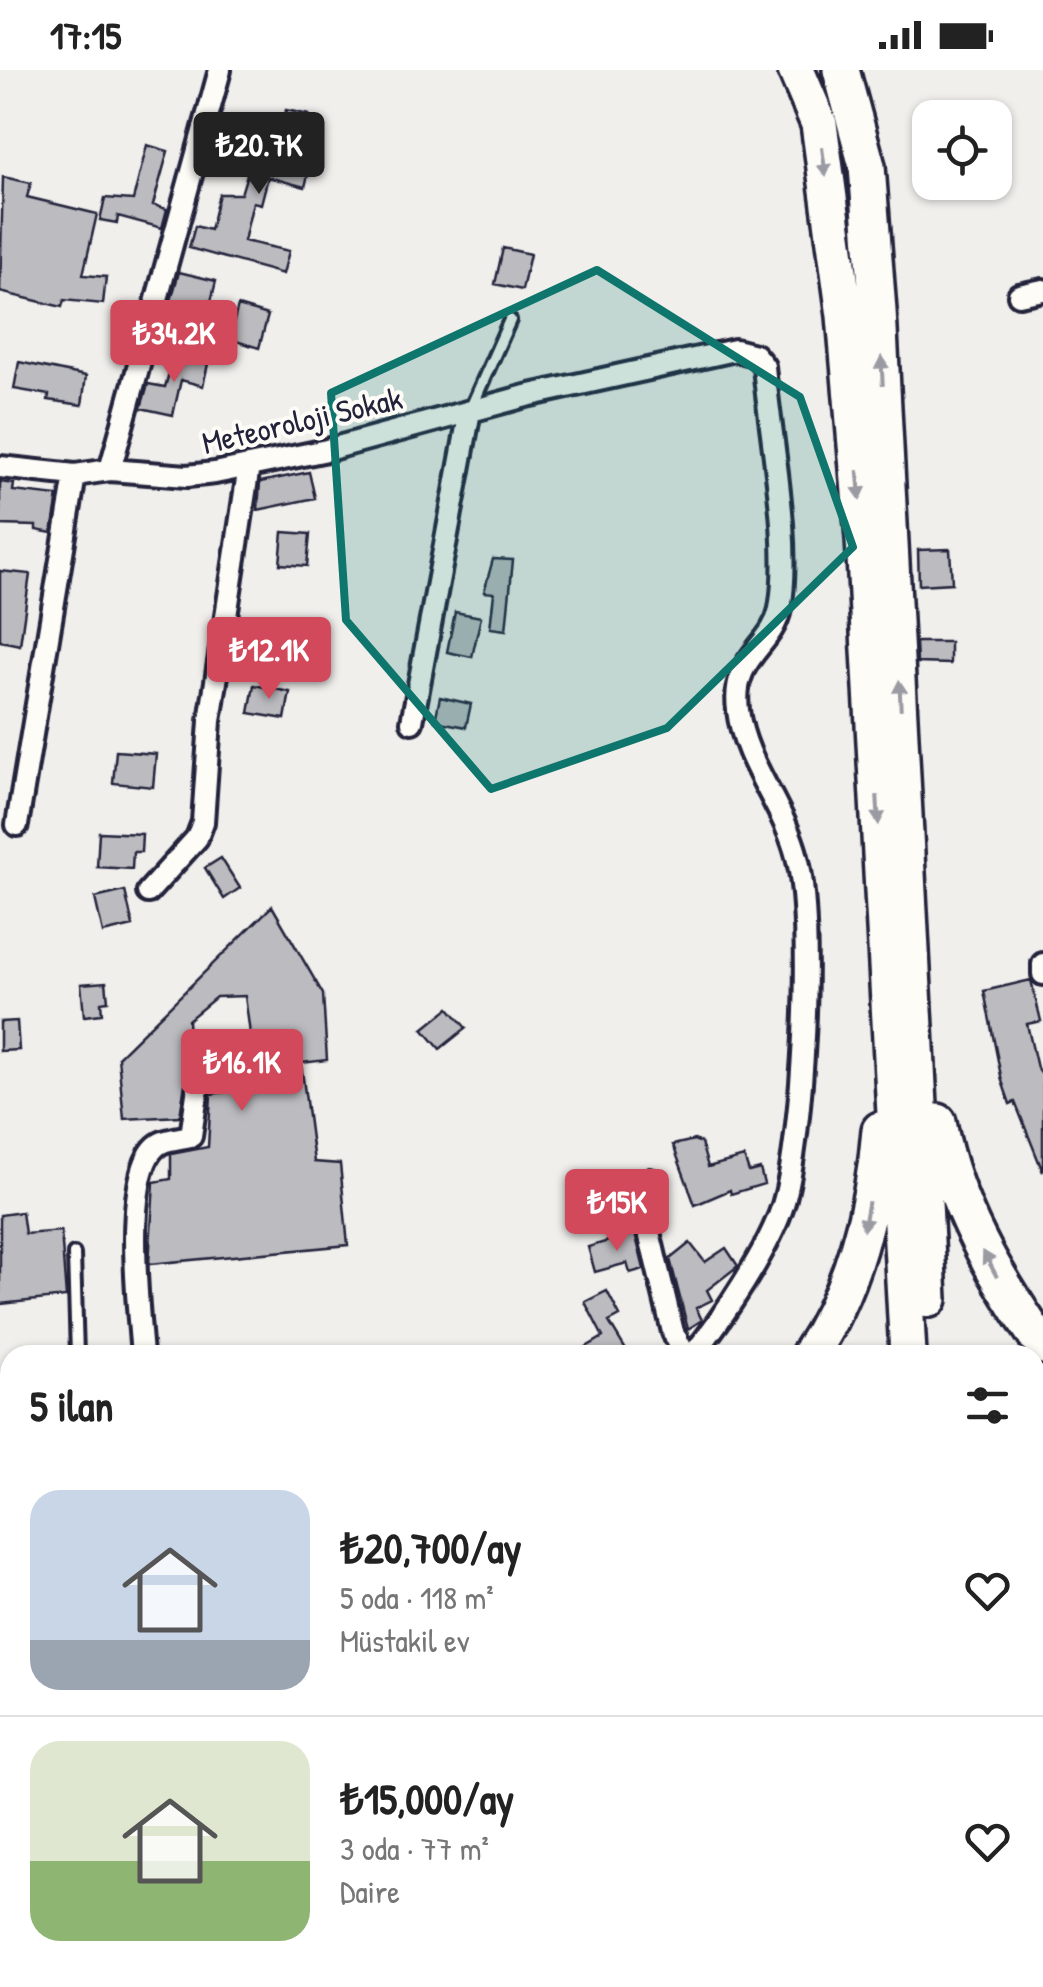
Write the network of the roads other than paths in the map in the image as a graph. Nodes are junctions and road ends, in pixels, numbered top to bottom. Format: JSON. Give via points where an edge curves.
{"nodes":[{"id":1,"x":220,"y":70,"type":"edge"},
{"id":2,"x":796,"y":70,"type":"edge"},
{"id":3,"x":841,"y":70,"type":"edge"},
{"id":4,"x":1043,"y":290,"type":"edge"},
{"id":5,"x":1019,"y":295,"type":"dead end"},
{"id":6,"x":510,"y":320,"type":"dead end"},
{"id":7,"x":470,"y":411,"type":"junction"},
{"id":8,"x":249,"y":466,"type":"junction"},
{"id":9,"x":0,"y":467,"type":"edge"},
{"id":10,"x":110,"y":470,"type":"junction"},
{"id":11,"x":75,"y":475,"type":"junction"},
{"id":12,"x":412,"y":722,"type":"dead end"},
{"id":13,"x":17,"y":824,"type":"dead end"},
{"id":14,"x":148,"y":892,"type":"dead end"},
{"id":15,"x":1043,"y":964,"type":"edge"},
{"id":16,"x":1043,"y":974,"type":"edge"},
{"id":17,"x":903,"y":1009,"type":"junction"},
{"id":18,"x":198,"y":1088,"type":"dead end"},
{"id":19,"x":650,"y":1180,"type":"dead end"},
{"id":20,"x":74,"y":1254,"type":"dead end"},
{"id":21,"x":77,"y":1345,"type":"edge"},
{"id":22,"x":141,"y":1345,"type":"edge"},
{"id":23,"x":682,"y":1345,"type":"edge"},
{"id":24,"x":695,"y":1345,"type":"edge"},
{"id":25,"x":815,"y":1345,"type":"edge"},
{"id":26,"x":908,"y":1345,"type":"edge"},
{"id":27,"x":930,"y":1345,"type":"edge"},
{"id":28,"x":1042,"y":1345,"type":"edge"}],
"edges":[{"from":1,"to":10,"type":"street"},
{"from":2,"to":17,"type":"highway","one_way":true,"via":[[819,124],[845,316]]},
{"from":17,"to":3,"type":"highway","one_way":true,"via":[[868,184]]},
{"from":4,"to":5,"type":"street"},
{"from":6,"to":7,"type":"lane"},
{"from":7,"to":8,"type":"street","name":"Meteoroloji Sokak"},
{"from":7,"to":12,"type":"street"},
{"from":7,"to":24,"type":"street","name":"Meteoroloji Sokak","via":[[735,350],[755,355],[764,366],[783,586],[776,625],[742,666],[737,706],[744,738],[798,859],[806,940],[798,1083],[782,1209]]},
{"from":8,"to":10,"type":"street","name":"Meteoroloji Sokak","via":[[187,476]]},
{"from":8,"to":14,"type":"street","via":[[210,721],[203,822],[197,838]]},
{"from":9,"to":11,"type":"street","name":"Meteoroloji Sokak"},
{"from":10,"to":11,"type":"street","name":"Meteoroloji Sokak"},
{"from":11,"to":13,"type":"street"},
{"from":15,"to":16,"type":"street"},
{"from":17,"to":25,"type":"highway","one_way":true,"via":[[863,1233]]},
{"from":17,"to":26,"type":"highway"},
{"from":17,"to":27,"type":"highway"},
{"from":28,"to":17,"type":"highway","one_way":true,"via":[[988,1265],[944,1158]]},
{"from":18,"to":22,"type":"street","via":[[191,1136],[159,1144],[143,1164],[136,1270]]},
{"from":19,"to":23,"type":"street","via":[[641,1183],[641,1199],[673,1332]]},
{"from":20,"to":21,"type":"lane"}]}
